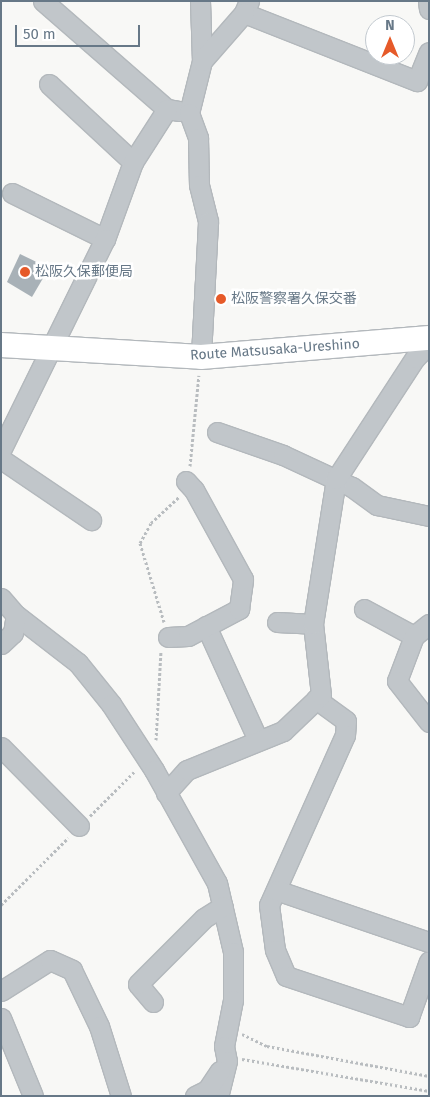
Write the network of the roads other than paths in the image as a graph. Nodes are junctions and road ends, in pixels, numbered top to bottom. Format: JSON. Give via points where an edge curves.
{"nodes":[{"id":1,"x":42,"y":1,"type":"edge"},
{"id":2,"x":200,"y":1,"type":"edge"},
{"id":3,"x":428,"y":1,"type":"edge"},
{"id":4,"x":246,"y":7,"type":"edge"},
{"id":5,"x":429,"y":10,"type":"edge"},
{"id":6,"x":429,"y":52,"type":"edge"},
{"id":7,"x":202,"y":61,"type":"junction"},
{"id":8,"x":49,"y":84,"type":"dead end"},
{"id":9,"x":423,"y":84,"type":"edge"},
{"id":10,"x":167,"y":109,"type":"junction"},
{"id":11,"x":189,"y":113,"type":"junction"},
{"id":12,"x":134,"y":162,"type":"junction"},
{"id":13,"x":12,"y":193,"type":"dead end"},
{"id":14,"x":105,"y":239,"type":"junction"},
{"id":15,"x":429,"y":338,"type":"edge"},
{"id":16,"x":429,"y":344,"type":"edge"},
{"id":17,"x":1,"y":345,"type":"edge"},
{"id":18,"x":53,"y":350,"type":"junction"},
{"id":19,"x":201,"y":357,"type":"junction"},
{"id":20,"x":216,"y":432,"type":"dead end"},
{"id":21,"x":1,"y":450,"type":"edge"},
{"id":22,"x":1,"y":459,"type":"edge"},
{"id":23,"x":336,"y":479,"type":"junction"},
{"id":24,"x":186,"y":481,"type":"road end"},
{"id":25,"x":429,"y":516,"type":"edge"},
{"id":26,"x":91,"y":520,"type":"dead end"},
{"id":27,"x":1,"y":598,"type":"edge"},
{"id":28,"x":364,"y":609,"type":"dead end"},
{"id":29,"x":16,"y":615,"type":"junction"},
{"id":30,"x":277,"y":622,"type":"dead end"},
{"id":31,"x":313,"y":624,"type":"junction"},
{"id":32,"x":429,"y":624,"type":"edge"},
{"id":33,"x":206,"y":626,"type":"junction"},
{"id":34,"x":414,"y":636,"type":"junction"},
{"id":35,"x":168,"y":637,"type":"road end"},
{"id":36,"x":1,"y":644,"type":"edge"},
{"id":37,"x":316,"y":699,"type":"junction"},
{"id":38,"x":429,"y":722,"type":"edge"},
{"id":39,"x":258,"y":740,"type":"junction"},
{"id":40,"x":1,"y":746,"type":"edge"},
{"id":41,"x":166,"y":793,"type":"junction"},
{"id":42,"x":79,"y":826,"type":"dead end"},
{"id":43,"x":276,"y":890,"type":"junction"},
{"id":44,"x":223,"y":906,"type":"junction"},
{"id":45,"x":429,"y":942,"type":"edge"},
{"id":46,"x":429,"y":961,"type":"edge"},
{"id":47,"x":1,"y":991,"type":"edge"},
{"id":48,"x":153,"y":1002,"type":"dead end"},
{"id":49,"x":1,"y":1018,"type":"edge"},
{"id":50,"x":227,"y":1061,"type":"junction"},
{"id":51,"x":33,"y":1096,"type":"edge"},
{"id":52,"x":121,"y":1096,"type":"edge"},
{"id":53,"x":195,"y":1096,"type":"edge"},
{"id":54,"x":218,"y":1096,"type":"edge"}],
"edges":[{"from":1,"to":10,"type":"street"},
{"from":2,"to":7,"type":"street"},
{"from":3,"to":5,"type":"street"},
{"from":4,"to":7,"type":"street"},
{"from":4,"to":9,"type":"street"},
{"from":6,"to":9,"type":"street"},
{"from":7,"to":11,"type":"street"},
{"from":8,"to":12,"type":"street"},
{"from":10,"to":11,"type":"street"},
{"from":10,"to":12,"type":"street"},
{"from":11,"to":19,"type":"street","via":[[198,138],[199,185],[208,222]]},
{"from":12,"to":14,"type":"street"},
{"from":13,"to":14,"type":"street"},
{"from":14,"to":18,"type":"street"},
{"from":15,"to":19,"type":"main road","name":"Route Matsusaka-Ureshino"},
{"from":16,"to":23,"type":"street","via":[[415,358]]},
{"from":17,"to":18,"type":"main road","name":"Route Matsusaka-Ureshino"},
{"from":18,"to":19,"type":"main road","name":"Route Matsusaka-Ureshino"},
{"from":18,"to":21,"type":"street"},
{"from":20,"to":23,"type":"street","via":[[283,455]]},
{"from":22,"to":26,"type":"street"},
{"from":23,"to":25,"type":"street","via":[[377,506]]},
{"from":23,"to":31,"type":"street"},
{"from":24,"to":33,"type":"street","via":[[243,579],[239,609]]},
{"from":27,"to":29,"type":"street"},
{"from":28,"to":34,"type":"street"},
{"from":29,"to":36,"type":"street","via":[[13,632]]},
{"from":29,"to":41,"type":"street","via":[[78,662],[111,704]]},
{"from":30,"to":31,"type":"street"},
{"from":31,"to":37,"type":"street","via":[[321,695]]},
{"from":32,"to":34,"type":"street"},
{"from":33,"to":35,"type":"street","via":[[188,636]]},
{"from":33,"to":39,"type":"street"},
{"from":34,"to":38,"type":"street","via":[[397,681]]},
{"from":37,"to":39,"type":"street","via":[[282,731]]},
{"from":37,"to":43,"type":"street","via":[[346,721],[345,735]]},
{"from":39,"to":41,"type":"street","via":[[187,770]]},
{"from":40,"to":42,"type":"street"},
{"from":41,"to":44,"type":"street","via":[[217,883]]},
{"from":43,"to":45,"type":"street"},
{"from":43,"to":46,"type":"street","via":[[269,905],[275,950],[286,976],[409,1017]]},
{"from":44,"to":48,"type":"street","via":[[204,918],[138,984]]},
{"from":44,"to":50,"type":"street","via":[[233,952],[233,1000],[224,1046]]},
{"from":47,"to":52,"type":"street","via":[[50,960],[72,970],[99,1026]]},
{"from":49,"to":51,"type":"street"},
{"from":50,"to":53,"type":"street","via":[[207,1090]]},
{"from":50,"to":54,"type":"street"}]}
